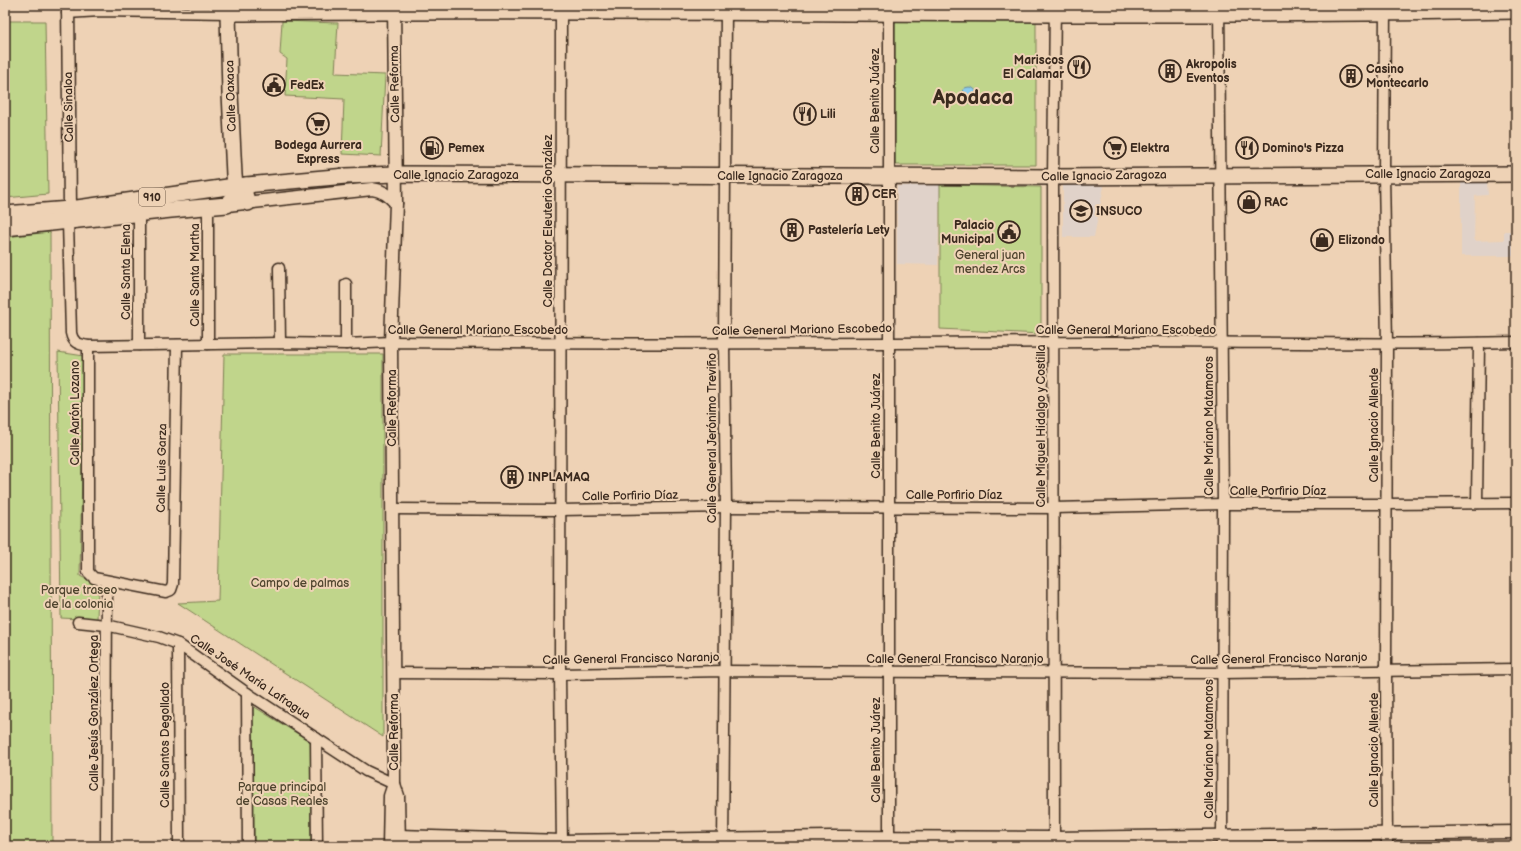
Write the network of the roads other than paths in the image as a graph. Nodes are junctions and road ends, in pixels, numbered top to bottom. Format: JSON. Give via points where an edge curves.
{"nodes":[{"id":1,"x":561,"y":8,"type":"edge"},
{"id":2,"x":726,"y":8,"type":"edge"},
{"id":3,"x":68,"y":9,"type":"edge"},
{"id":4,"x":228,"y":9,"type":"edge"},
{"id":5,"x":394,"y":9,"type":"edge"},
{"id":6,"x":889,"y":9,"type":"edge"},
{"id":7,"x":1385,"y":9,"type":"edge"},
{"id":8,"x":1055,"y":10,"type":"edge"},
{"id":9,"x":1219,"y":10,"type":"edge"},
{"id":10,"x":1516,"y":11,"type":"edge"},
{"id":11,"x":396,"y":174,"type":"junction"},
{"id":12,"x":562,"y":174,"type":"junction"},
{"id":13,"x":1516,"y":174,"type":"edge"},
{"id":14,"x":1222,"y":175,"type":"junction"},
{"id":15,"x":1384,"y":175,"type":"junction"},
{"id":16,"x":726,"y":176,"type":"junction"},
{"id":17,"x":888,"y":176,"type":"junction"},
{"id":18,"x":1053,"y":177,"type":"junction"},
{"id":19,"x":240,"y":186,"type":"junction"},
{"id":20,"x":140,"y":198,"type":"junction"},
{"id":21,"x":248,"y":203,"type":"junction"},
{"id":22,"x":396,"y":203,"type":"junction"},
{"id":23,"x":227,"y":205,"type":"junction"},
{"id":24,"x":208,"y":206,"type":"junction"},
{"id":25,"x":5,"y":214,"type":"edge"},
{"id":26,"x":139,"y":214,"type":"junction"},
{"id":27,"x":69,"y":215,"type":"junction"},
{"id":28,"x":5,"y":228,"type":"edge"},
{"id":29,"x":279,"y":268,"type":"dead end"},
{"id":30,"x":346,"y":284,"type":"dead end"},
{"id":31,"x":391,"y":342,"type":"junction"},
{"id":32,"x":889,"y":342,"type":"junction"},
{"id":33,"x":1054,"y":342,"type":"junction"},
{"id":34,"x":1516,"y":342,"type":"edge"},
{"id":35,"x":280,"y":343,"type":"junction"},
{"id":36,"x":1222,"y":343,"type":"junction"},
{"id":37,"x":1387,"y":343,"type":"junction"},
{"id":38,"x":1479,"y":343,"type":"junction"},
{"id":39,"x":208,"y":344,"type":"junction"},
{"id":40,"x":346,"y":344,"type":"junction"},
{"id":41,"x":561,"y":344,"type":"junction"},
{"id":42,"x":724,"y":344,"type":"junction"},
{"id":43,"x":139,"y":345,"type":"junction"},
{"id":44,"x":177,"y":345,"type":"junction"},
{"id":45,"x":88,"y":346,"type":"junction"},
{"id":46,"x":1516,"y":502,"type":"edge"},
{"id":47,"x":1477,"y":503,"type":"junction"},
{"id":48,"x":1223,"y":504,"type":"junction"},
{"id":49,"x":1386,"y":504,"type":"junction"},
{"id":50,"x":726,"y":507,"type":"junction"},
{"id":51,"x":889,"y":508,"type":"junction"},
{"id":52,"x":1054,"y":508,"type":"junction"},
{"id":53,"x":393,"y":509,"type":"junction"},
{"id":54,"x":561,"y":510,"type":"junction"},
{"id":55,"x":107,"y":581,"type":"junction"},
{"id":56,"x":78,"y":622,"type":"dead end"},
{"id":57,"x":106,"y":625,"type":"junction"},
{"id":58,"x":178,"y":644,"type":"junction"},
{"id":59,"x":1516,"y":669,"type":"edge"},
{"id":60,"x":1386,"y":670,"type":"junction"},
{"id":61,"x":724,"y":671,"type":"junction"},
{"id":62,"x":393,"y":672,"type":"junction"},
{"id":63,"x":888,"y":672,"type":"junction"},
{"id":64,"x":1054,"y":673,"type":"junction"},
{"id":65,"x":1222,"y":673,"type":"junction"},
{"id":66,"x":560,"y":674,"type":"junction"},
{"id":67,"x":247,"y":693,"type":"junction"},
{"id":68,"x":316,"y":738,"type":"junction"},
{"id":69,"x":394,"y":784,"type":"junction"},
{"id":70,"x":1516,"y":832,"type":"edge"},
{"id":71,"x":1387,"y":840,"type":"edge"},
{"id":72,"x":399,"y":841,"type":"edge"},
{"id":73,"x":1222,"y":841,"type":"edge"},
{"id":74,"x":889,"y":842,"type":"edge"},
{"id":75,"x":1054,"y":842,"type":"edge"},
{"id":76,"x":562,"y":843,"type":"edge"},
{"id":77,"x":723,"y":843,"type":"edge"},
{"id":78,"x":106,"y":846,"type":"edge"},
{"id":79,"x":179,"y":846,"type":"edge"},
{"id":80,"x":248,"y":846,"type":"edge"},
{"id":81,"x":316,"y":846,"type":"edge"},
{"id":82,"x":389,"y":846,"type":"edge"}],
"edges":[{"from":1,"to":2,"type":"main road"},
{"from":1,"to":5,"type":"main road"},
{"from":1,"to":12,"type":"street","name":"Calle Doctor Eleuterio González"},
{"from":2,"to":6,"type":"main road"},
{"from":2,"to":16,"type":"street","name":"Calle General Jerónimo Treviño"},
{"from":3,"to":4,"type":"street"},
{"from":3,"to":27,"type":"street","name":"Calle Sinaloa"},
{"from":4,"to":5,"type":"main road"},
{"from":4,"to":19,"type":"main road","name":"Calle Oaxaca","via":[[230,93]]},
{"from":5,"to":11,"type":"street","name":"Calle Reforma"},
{"from":6,"to":8,"type":"main road"},
{"from":6,"to":17,"type":"street","name":"Calle Benito Juárez"},
{"from":7,"to":9,"type":"main road"},
{"from":7,"to":10,"type":"main road"},
{"from":7,"to":15,"type":"street","name":"Calle Ignacio Allende"},
{"from":8,"to":9,"type":"main road"},
{"from":8,"to":18,"type":"street","name":"Calle Miguel Hidalgo y Costilla"},
{"from":9,"to":14,"type":"street","name":"Calle Mariano Matamoros"},
{"from":11,"to":12,"type":"main road","name":"Calle Ignacio Zaragoza"},
{"from":11,"to":19,"type":"main road","name":"Calle Ignacio Zaragoza","number":"910"},
{"from":11,"to":22,"type":"street","name":"Calle Reforma"},
{"from":12,"to":16,"type":"main road","name":"Calle Ignacio Zaragoza"},
{"from":12,"to":41,"type":"street","name":"Calle Doctor Eleuterio González"},
{"from":13,"to":15,"type":"main road","name":"Calle Ignacio Zaragoza"},
{"from":14,"to":15,"type":"main road","name":"Calle Ignacio Zaragoza"},
{"from":14,"to":18,"type":"main road","name":"Calle Ignacio Zaragoza"},
{"from":14,"to":36,"type":"street","name":"Calle Mariano Matamoros"},
{"from":15,"to":37,"type":"street","name":"Calle Ignacio Allende"},
{"from":16,"to":17,"type":"main road","name":"Calle Ignacio Zaragoza"},
{"from":16,"to":42,"type":"street","name":"Calle General Jerónimo Treviño"},
{"from":17,"to":18,"type":"main road","name":"Calle Ignacio Zaragoza"},
{"from":17,"to":32,"type":"street","name":"Calle Benito Juárez"},
{"from":18,"to":33,"type":"street","name":"Calle Miguel Hidalgo y Costilla"},
{"from":19,"to":20,"type":"main road","name":"Calle Ignacio Zaragoza","number":"910"},
{"from":19,"to":21,"type":"main road","name":"Calle Oaxaca"},
{"from":19,"to":23,"type":"main road"},
{"from":20,"to":26,"type":"street","name":"Calle Santa Elena"},
{"from":20,"to":27,"type":"main road","name":"Calle Ignacio Zaragoza","number":"910"},
{"from":21,"to":22,"type":"street","name":"Calle Ignacio Zaragoza","number":"910","via":[[372,189],[386,193]]},
{"from":21,"to":23,"type":"street","name":"Calle Ignacio Zaragoza","number":"910"},
{"from":22,"to":31,"type":"street","name":"Calle Reforma"},
{"from":23,"to":24,"type":"main road","name":"Calle Ignacio Zaragoza","number":"910"},
{"from":24,"to":26,"type":"main road","name":"Calle Ignacio Zaragoza","number":"910"},
{"from":24,"to":39,"type":"street","name":"Calle Santa Martha"},
{"from":25,"to":27,"type":"main road","number":"910"},
{"from":26,"to":27,"type":"main road","number":"910"},
{"from":26,"to":43,"type":"street","name":"Calle Santa Elena"},
{"from":27,"to":28,"type":"main road","number":"910"},
{"from":27,"to":45,"type":"street","name":"Calle Aarón Lozano","via":[[71,333],[74,342]]},
{"from":29,"to":35,"type":"street"},
{"from":30,"to":40,"type":"street"},
{"from":31,"to":40,"type":"street","name":"Calle General Mariano Escobedo"},
{"from":31,"to":41,"type":"street","name":"Calle General Mariano Escobedo"},
{"from":31,"to":53,"type":"street","name":"Calle Reforma"},
{"from":32,"to":33,"type":"street","name":"Calle General Mariano Escobedo"},
{"from":32,"to":42,"type":"street","name":"Calle General Mariano Escobedo"},
{"from":32,"to":51,"type":"street","name":"Calle Benito Juárez"},
{"from":33,"to":36,"type":"street","name":"Calle General Mariano Escobedo"},
{"from":33,"to":52,"type":"street","name":"Calle Miguel Hidalgo y Costilla"},
{"from":34,"to":38,"type":"street","name":"Calle General Mariano Escobedo"},
{"from":35,"to":39,"type":"street","name":"Calle General Mariano Escobedo"},
{"from":35,"to":40,"type":"street","name":"Calle General Mariano Escobedo"},
{"from":36,"to":37,"type":"street","name":"Calle General Mariano Escobedo"},
{"from":36,"to":48,"type":"street","name":"Calle Mariano Matamoros"},
{"from":37,"to":38,"type":"street","name":"Calle General Mariano Escobedo"},
{"from":37,"to":49,"type":"street","name":"Calle Ignacio Allende"},
{"from":38,"to":47,"type":"street"},
{"from":39,"to":44,"type":"street","name":"Calle General Mariano Escobedo"},
{"from":41,"to":42,"type":"street","name":"Calle General Mariano Escobedo"},
{"from":41,"to":54,"type":"street","name":"Calle Doctor Eleuterio González"},
{"from":42,"to":50,"type":"street","name":"Calle General Jerónimo Treviño"},
{"from":43,"to":44,"type":"street","name":"Calle General Mariano Escobedo"},
{"from":43,"to":45,"type":"street","name":"Calle General Mariano Escobedo"},
{"from":44,"to":55,"type":"street","name":"Calle Luis Garza","via":[[173,584],[171,590],[166,592]]},
{"from":45,"to":55,"type":"street","name":"Calle Aarón Lozano","via":[[87,567],[94,578]]},
{"from":46,"to":47,"type":"street","name":"Calle Porfirio Díaz"},
{"from":47,"to":49,"type":"street","name":"Calle Porfirio Díaz"},
{"from":48,"to":49,"type":"street","name":"Calle Porfirio Díaz"},
{"from":48,"to":52,"type":"street","name":"Calle Porfirio Díaz"},
{"from":48,"to":65,"type":"street","name":"Calle Mariano Matamoros"},
{"from":49,"to":60,"type":"street","name":"Calle Ignacio Allende"},
{"from":50,"to":51,"type":"street","name":"Calle Porfirio Díaz"},
{"from":50,"to":54,"type":"street","name":"Calle Porfirio Díaz"},
{"from":50,"to":61,"type":"street","name":"Calle General Jerónimo Treviño"},
{"from":51,"to":52,"type":"street","name":"Calle Porfirio Díaz"},
{"from":51,"to":63,"type":"street","name":"Calle Benito Juárez"},
{"from":52,"to":64,"type":"street","name":"Calle Miguel Hidalgo y Costilla"},
{"from":53,"to":54,"type":"street","name":"Calle Porfirio Díaz"},
{"from":53,"to":62,"type":"street","name":"Calle Reforma"},
{"from":54,"to":66,"type":"street","name":"Calle Doctor Eleuterio González"},
{"from":55,"to":57,"type":"street","name":"Calle Jesús González Ortega"},
{"from":56,"to":57,"type":"street","name":"Calle José María Lafragua"},
{"from":57,"to":58,"type":"street","name":"Calle José María Lafragua"},
{"from":57,"to":78,"type":"street","name":"Calle Jesús González Ortega"},
{"from":58,"to":67,"type":"street","name":"Calle José María Lafragua"},
{"from":58,"to":79,"type":"street","name":"Calle Santos Degollado"},
{"from":59,"to":60,"type":"street","name":"Calle General Francisco Naranjo"},
{"from":60,"to":65,"type":"street","name":"Calle General Francisco Naranjo"},
{"from":60,"to":71,"type":"street","name":"Calle Ignacio Allende"},
{"from":61,"to":63,"type":"street","name":"Calle General Francisco Naranjo"},
{"from":61,"to":66,"type":"street","name":"Calle General Francisco Naranjo"},
{"from":61,"to":77,"type":"street","name":"Calle General Jerónimo Treviño"},
{"from":62,"to":66,"type":"street","name":"Calle General Francisco Naranjo"},
{"from":62,"to":69,"type":"street","name":"Calle Reforma"},
{"from":63,"to":64,"type":"street","name":"Calle General Francisco Naranjo"},
{"from":63,"to":74,"type":"street","name":"Calle Benito Juárez"},
{"from":64,"to":65,"type":"street","name":"Calle General Francisco Naranjo"},
{"from":64,"to":75,"type":"street","name":"Calle Miguel Hidalgo y Costilla"},
{"from":65,"to":73,"type":"street","name":"Calle Mariano Matamoros"},
{"from":66,"to":76,"type":"street","name":"Calle Doctor Eleuterio González"},
{"from":67,"to":68,"type":"street","name":"Calle José María Lafragua"},
{"from":67,"to":80,"type":"street"},
{"from":68,"to":69,"type":"street","name":"Calle José María Lafragua","via":[[366,771]]},
{"from":68,"to":81,"type":"street"},
{"from":69,"to":72,"type":"street","via":[[398,796]]},
{"from":69,"to":82,"type":"street","name":"Calle Reforma","via":[[390,796]]},
{"from":70,"to":71,"type":"street"},
{"from":71,"to":73,"type":"street"},
{"from":72,"to":76,"type":"street"},
{"from":73,"to":75,"type":"street"},
{"from":74,"to":75,"type":"street"},
{"from":74,"to":77,"type":"street","via":[[832,838]]},
{"from":76,"to":77,"type":"street"}]}
